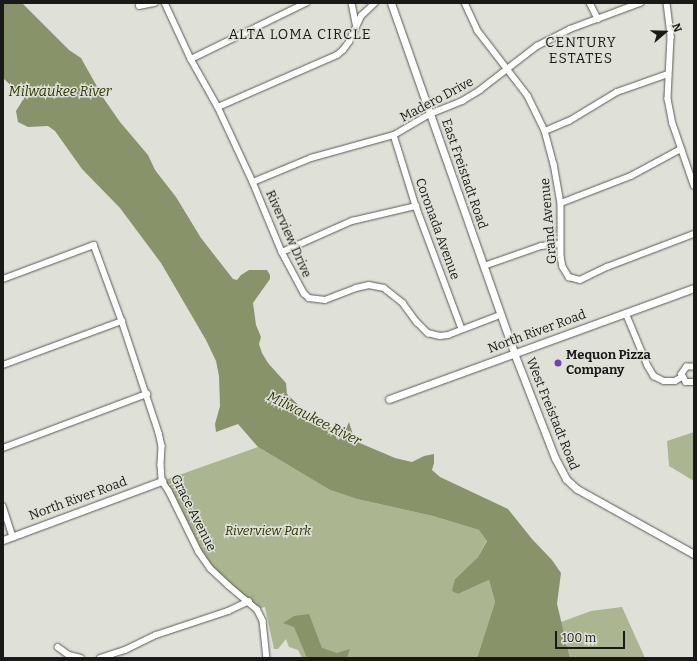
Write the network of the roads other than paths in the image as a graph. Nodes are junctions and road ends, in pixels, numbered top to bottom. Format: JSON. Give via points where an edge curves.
{"nodes":[{"id":1,"x":155,"y":3,"type":"edge"},
{"id":2,"x":165,"y":3,"type":"edge"},
{"id":3,"x":306,"y":3,"type":"edge"},
{"id":4,"x":352,"y":3,"type":"edge"},
{"id":5,"x":375,"y":3,"type":"edge"},
{"id":6,"x":390,"y":3,"type":"edge"},
{"id":7,"x":465,"y":3,"type":"edge"},
{"id":8,"x":590,"y":3,"type":"edge"},
{"id":9,"x":640,"y":3,"type":"edge"},
{"id":10,"x":667,"y":3,"type":"edge"},
{"id":11,"x":139,"y":6,"type":"dead end"},
{"id":12,"x":598,"y":19,"type":"junction"},
{"id":13,"x":356,"y":25,"type":"junction"},
{"id":14,"x":191,"y":59,"type":"junction"},
{"id":15,"x":507,"y":69,"type":"junction"},
{"id":16,"x":668,"y":74,"type":"junction"},
{"id":17,"x":218,"y":107,"type":"junction"},
{"id":18,"x":430,"y":114,"type":"junction"},
{"id":19,"x":545,"y":131,"type":"junction"},
{"id":20,"x":394,"y":135,"type":"junction"},
{"id":21,"x":681,"y":149,"type":"junction"},
{"id":22,"x":253,"y":182,"type":"junction"},
{"id":23,"x":694,"y":185,"type":"edge"},
{"id":24,"x":561,"y":203,"type":"junction"},
{"id":25,"x":416,"y":206,"type":"junction"},
{"id":26,"x":694,"y":234,"type":"edge"},
{"id":27,"x":560,"y":244,"type":"junction"},
{"id":28,"x":282,"y":252,"type":"junction"},
{"id":29,"x":484,"y":266,"type":"junction"},
{"id":30,"x":3,"y":279,"type":"edge"},
{"id":31,"x":694,"y":288,"type":"edge"},
{"id":32,"x":626,"y":313,"type":"junction"},
{"id":33,"x":500,"y":315,"type":"junction"},
{"id":34,"x":122,"y":321,"type":"junction"},
{"id":35,"x":462,"y":329,"type":"junction"},
{"id":36,"x":514,"y":353,"type":"junction"},
{"id":37,"x":3,"y":365,"type":"edge"},
{"id":38,"x":694,"y":367,"type":"edge"},
{"id":39,"x":682,"y":377,"type":"junction"},
{"id":40,"x":694,"y":382,"type":"edge"},
{"id":41,"x":147,"y":394,"type":"junction"},
{"id":42,"x":389,"y":399,"type":"dead end"},
{"id":43,"x":3,"y":448,"type":"edge"},
{"id":44,"x":162,"y":481,"type":"junction"},
{"id":45,"x":3,"y":506,"type":"edge"},
{"id":46,"x":13,"y":536,"type":"junction"},
{"id":47,"x":3,"y":540,"type":"edge"},
{"id":48,"x":694,"y":554,"type":"edge"},
{"id":49,"x":248,"y":601,"type":"junction"},
{"id":50,"x":58,"y":647,"type":"dead end"},
{"id":51,"x":81,"y":658,"type":"edge"},
{"id":52,"x":100,"y":658,"type":"edge"},
{"id":53,"x":267,"y":658,"type":"edge"}],
"edges":[{"from":1,"to":11,"type":"street"},
{"from":2,"to":14,"type":"street","name":"Riverview Drive"},
{"from":3,"to":14,"type":"street"},
{"from":4,"to":13,"type":"street"},
{"from":5,"to":13,"type":"street","via":[[361,16]]},
{"from":6,"to":18,"type":"street","name":"East Freistadt Road"},
{"from":7,"to":15,"type":"street","name":"Grand Avenue","via":[[478,31]]},
{"from":8,"to":12,"type":"street"},
{"from":9,"to":12,"type":"street","name":"Madero Drive"},
{"from":10,"to":16,"type":"street","via":[[671,37]]},
{"from":12,"to":15,"type":"street","name":"Madero Drive","via":[[570,29],[537,46]]},
{"from":13,"to":17,"type":"street","via":[[349,42],[337,55]]},
{"from":14,"to":17,"type":"street","name":"Riverview Drive"},
{"from":15,"to":18,"type":"street","name":"Madero Drive","via":[[462,101]]},
{"from":15,"to":19,"type":"street","name":"Grand Avenue","via":[[528,96]]},
{"from":16,"to":19,"type":"street","via":[[617,92],[569,121]]},
{"from":16,"to":21,"type":"street","via":[[670,111]]},
{"from":17,"to":22,"type":"street","name":"Riverview Drive"},
{"from":18,"to":20,"type":"street","name":"Madero Drive"},
{"from":18,"to":29,"type":"street","name":"East Freistadt Road"},
{"from":19,"to":24,"type":"street","name":"Grand Avenue"},
{"from":20,"to":22,"type":"street","name":"Madero Drive","via":[[311,158]]},
{"from":20,"to":25,"type":"street","name":"Coronada Avenue"},
{"from":21,"to":23,"type":"street"},
{"from":21,"to":24,"type":"street","via":[[631,176]]},
{"from":22,"to":28,"type":"street","name":"Riverview Drive"},
{"from":24,"to":27,"type":"street","name":"Grand Avenue"},
{"from":25,"to":28,"type":"street","via":[[352,221]]},
{"from":25,"to":35,"type":"street","name":"Coronada Avenue"},
{"from":26,"to":27,"type":"street","name":"Grand Avenue","via":[[576,281],[565,272]]},
{"from":27,"to":29,"type":"street","via":[[541,246]]},
{"from":28,"to":35,"type":"street","name":"Riverview Drive","via":[[300,287],[309,298],[325,300],[356,288],[377,286],[395,295],[428,333],[440,336]]},
{"from":29,"to":33,"type":"street","name":"East Freistadt Road"},
{"from":30,"to":34,"type":"street","name":"Grace Avenue","via":[[94,245]]},
{"from":31,"to":32,"type":"street","name":"North River Road"},
{"from":32,"to":36,"type":"street","name":"North River Road"},
{"from":32,"to":39,"type":"street","via":[[654,376],[664,381],[675,381]]},
{"from":33,"to":35,"type":"street","name":"Riverview Drive"},
{"from":33,"to":36,"type":"street","name":"East Freistadt Road"},
{"from":34,"to":37,"type":"street"},
{"from":34,"to":41,"type":"street","name":"Grace Avenue"},
{"from":36,"to":42,"type":"street","name":"North River Road"},
{"from":36,"to":48,"type":"street","name":"West Freistadt Road","via":[[555,458],[566,479],[578,489]]},
{"from":38,"to":39,"type":"street","via":[[684,369]]},
{"from":39,"to":40,"type":"street","via":[[688,383]]},
{"from":41,"to":43,"type":"street"},
{"from":41,"to":44,"type":"street","name":"Grace Avenue","via":[[162,446]]},
{"from":44,"to":46,"type":"street","name":"North River Road"},
{"from":44,"to":49,"type":"street","name":"Grace Avenue","via":[[210,568]]},
{"from":45,"to":46,"type":"street"},
{"from":46,"to":47,"type":"street","name":"North River Road"},
{"from":49,"to":52,"type":"street","via":[[228,611],[156,635]]},
{"from":49,"to":53,"type":"street","name":"Grace Avenue","via":[[257,609],[262,621]]},
{"from":50,"to":51,"type":"street","via":[[69,655]]}]}
